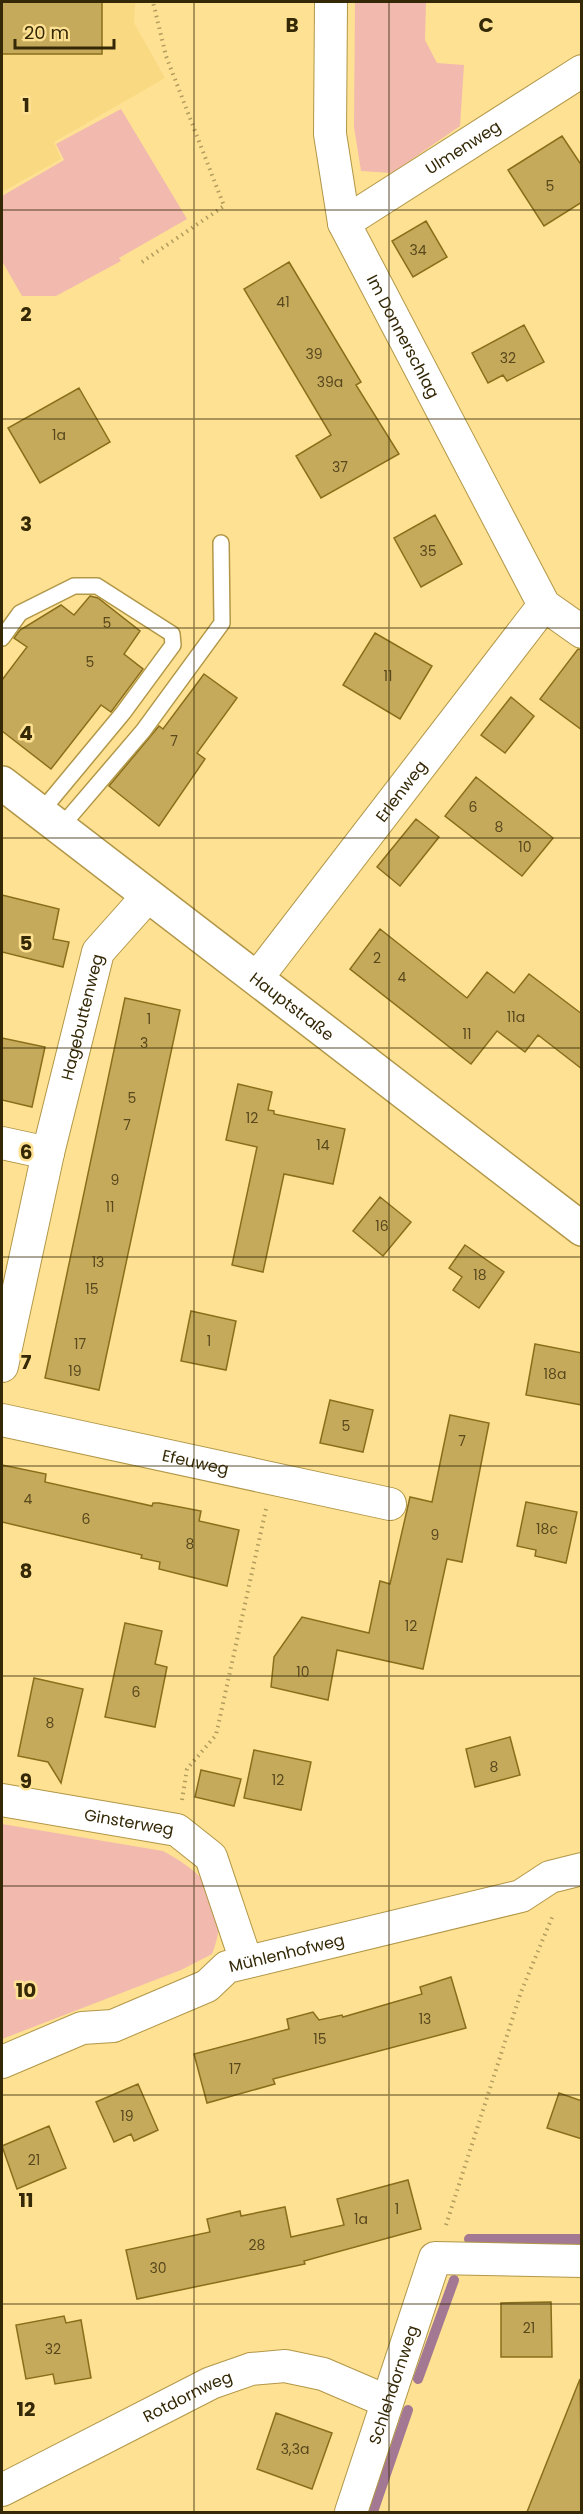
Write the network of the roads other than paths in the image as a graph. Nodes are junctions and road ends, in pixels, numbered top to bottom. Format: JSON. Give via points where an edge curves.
{"nodes":[{"id":1,"x":331,"y":2,"type":"edge"},
{"id":2,"x":582,"y":71,"type":"edge"},
{"id":3,"x":344,"y":223,"type":"junction"},
{"id":4,"x":221,"y":543,"type":"dead end"},
{"id":5,"x":544,"y":605,"type":"junction"},
{"id":6,"x":582,"y":632,"type":"edge"},
{"id":7,"x":2,"y":638,"type":"edge"},
{"id":8,"x":2,"y":783,"type":"edge"},
{"id":9,"x":50,"y":821,"type":"junction"},
{"id":10,"x":147,"y":897,"type":"junction"},
{"id":11,"x":256,"y":978,"type":"junction"},
{"id":12,"x":2,"y":1143,"type":"edge"},
{"id":13,"x":48,"y":1153,"type":"junction"},
{"id":14,"x":582,"y":1229,"type":"edge"},
{"id":15,"x":2,"y":1366,"type":"edge"},
{"id":16,"x":2,"y":1420,"type":"edge"},
{"id":17,"x":390,"y":1504,"type":"dead end"},
{"id":18,"x":2,"y":1800,"type":"edge"},
{"id":19,"x":575,"y":1870,"type":"edge"},
{"id":20,"x":246,"y":1961,"type":"junction"},
{"id":21,"x":2,"y":2062,"type":"edge"},
{"id":22,"x":582,"y":2261,"type":"edge"},
{"id":23,"x":386,"y":2401,"type":"junction"},
{"id":24,"x":2,"y":2490,"type":"edge"},
{"id":25,"x":351,"y":2512,"type":"edge"}],
"edges":[{"from":1,"to":3,"type":"street","name":"Im Donnerschlag","via":[[330,134]]},
{"from":2,"to":3,"type":"street","name":"Ulmenweg"},
{"from":3,"to":5,"type":"street","name":"Im Donnerschlag"},
{"from":4,"to":9,"type":"lane","via":[[222,623],[143,731]]},
{"from":5,"to":6,"type":"street","name":"Im Donnerschlag"},
{"from":5,"to":11,"type":"street","name":"Erlenweg"},
{"from":7,"to":9,"type":"lane","via":[[20,613],[74,586],[98,586],[172,634],[173,645]]},
{"from":8,"to":9,"type":"street","name":"Hauptstraße"},
{"from":9,"to":10,"type":"street","name":"Hauptstraße"},
{"from":10,"to":11,"type":"street","name":"Hauptstraße"},
{"from":10,"to":13,"type":"street","name":"Hagebuttenweg","via":[[98,952]]},
{"from":11,"to":14,"type":"street","name":"Hauptstraße"},
{"from":12,"to":13,"type":"street"},
{"from":13,"to":15,"type":"street","name":"Hagebuttenweg"},
{"from":16,"to":17,"type":"street","name":"Efeuweg"},
{"from":18,"to":20,"type":"street","name":"Ginsterweg","via":[[177,1830],[211,1857]]},
{"from":19,"to":20,"type":"street","name":"Mühlenhofweg","via":[[550,1877],[521,1896]]},
{"from":20,"to":21,"type":"street","name":"Mühlenhofweg","via":[[227,1967],[207,1986],[113,2026],[82,2028]]},
{"from":22,"to":23,"type":"street","name":"Schlehdornweg","via":[[435,2258]]},
{"from":23,"to":24,"type":"street","name":"Rotdornweg","via":[[323,2374],[285,2366],[251,2369],[211,2383]]},
{"from":23,"to":25,"type":"street","name":"Schlehdornweg"}]}
